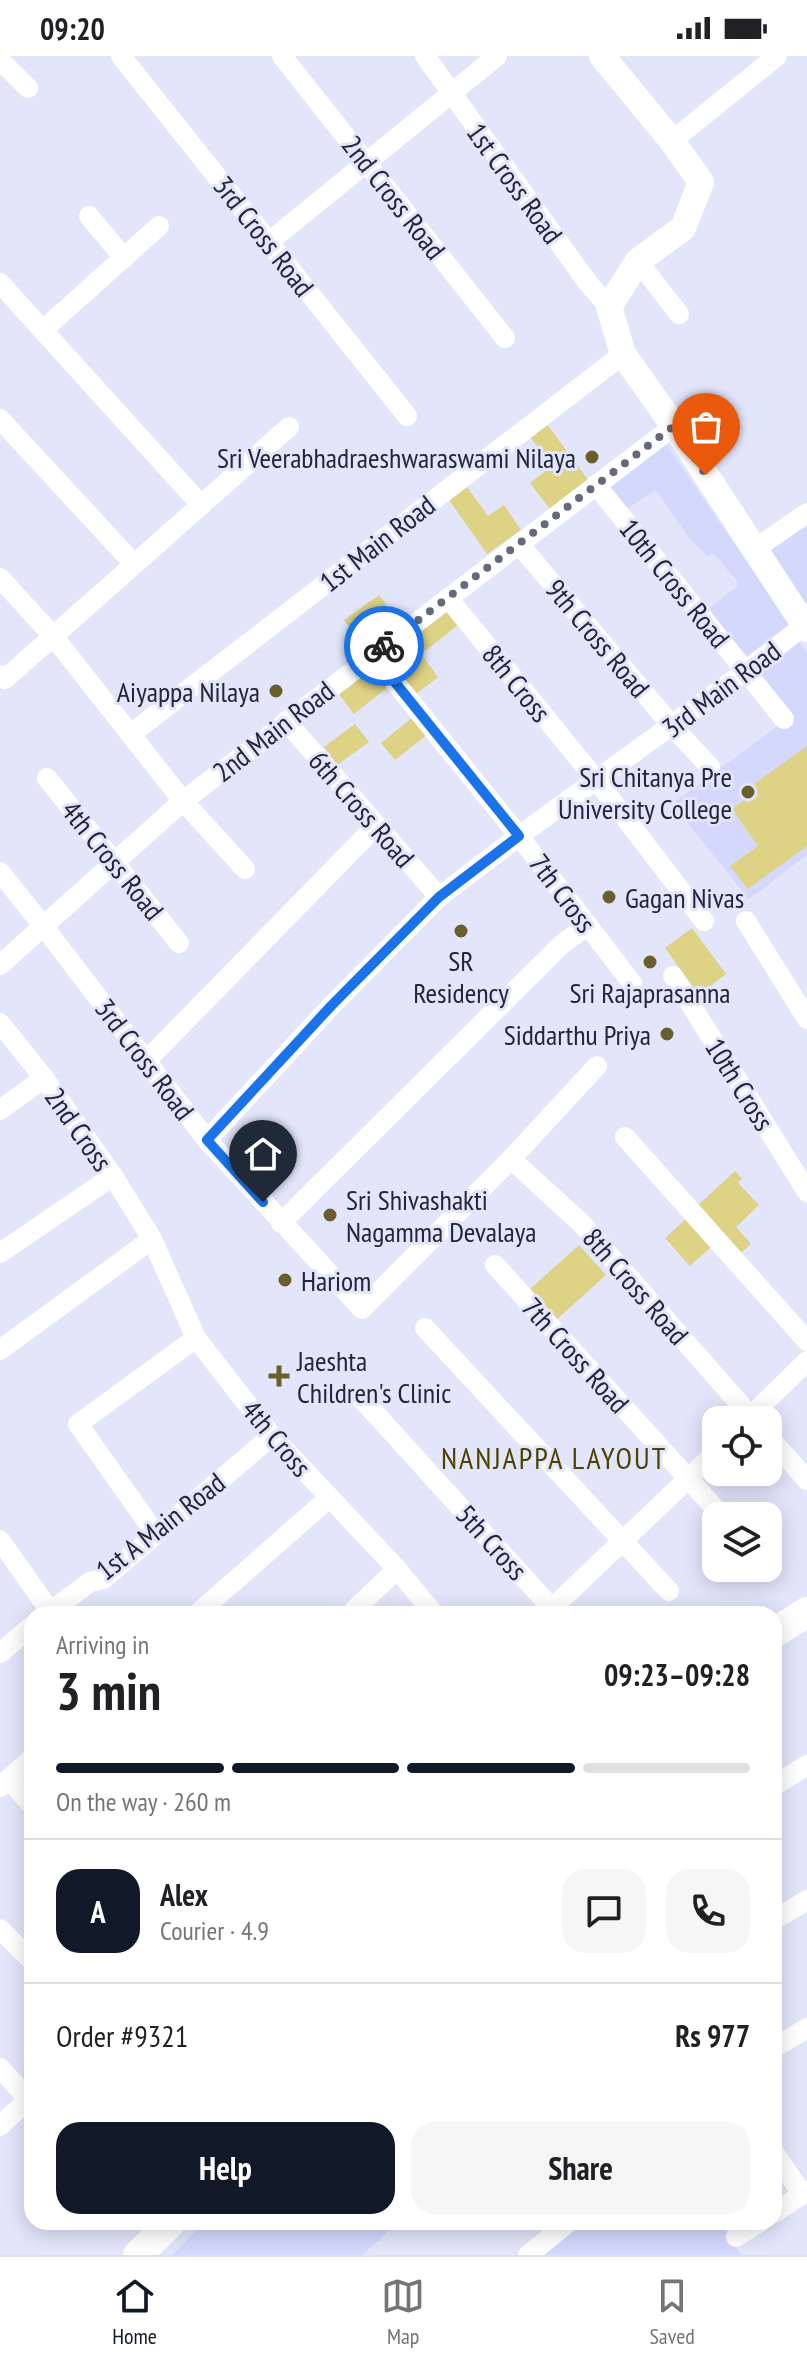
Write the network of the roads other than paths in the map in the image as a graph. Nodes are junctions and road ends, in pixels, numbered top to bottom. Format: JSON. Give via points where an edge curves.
{"nodes":[{"id":1,"x":121,"y":56,"type":"edge"},
{"id":2,"x":282,"y":56,"type":"edge"},
{"id":3,"x":425,"y":56,"type":"edge"},
{"id":4,"x":497,"y":56,"type":"edge"},
{"id":5,"x":604,"y":56,"type":"edge"},
{"id":6,"x":777,"y":56,"type":"edge"},
{"id":7,"x":0,"y":60,"type":"edge"},
{"id":8,"x":28,"y":88,"type":"dead end"},
{"id":9,"x":451,"y":93,"type":"junction"},
{"id":10,"x":672,"y":141,"type":"junction"},
{"id":11,"x":366,"y":162,"type":"junction"},
{"id":12,"x":89,"y":216,"type":"dead end"},
{"id":13,"x":159,"y":226,"type":"dead end"},
{"id":14,"x":269,"y":242,"type":"junction"},
{"id":15,"x":124,"y":258,"type":"junction"},
{"id":16,"x":638,"y":261,"type":"junction"},
{"id":17,"x":0,"y":283,"type":"edge"},
{"id":18,"x":609,"y":307,"type":"junction"},
{"id":19,"x":679,"y":314,"type":"dead end"},
{"id":20,"x":43,"y":330,"type":"junction"},
{"id":21,"x":505,"y":338,"type":"dead end"},
{"id":22,"x":623,"y":354,"type":"junction"},
{"id":23,"x":407,"y":416,"type":"dead end"},
{"id":24,"x":0,"y":419,"type":"edge"},
{"id":25,"x":674,"y":426,"type":"junction"},
{"id":26,"x":289,"y":427,"type":"dead end"},
{"id":27,"x":596,"y":485,"type":"junction"},
{"id":28,"x":201,"y":505,"type":"junction"},
{"id":29,"x":807,"y":513,"type":"edge"},
{"id":30,"x":519,"y":544,"type":"junction"},
{"id":31,"x":755,"y":549,"type":"junction"},
{"id":32,"x":134,"y":564,"type":"junction"},
{"id":33,"x":0,"y":578,"type":"edge"},
{"id":34,"x":448,"y":598,"type":"junction"},
{"id":35,"x":806,"y":626,"type":"edge"},
{"id":36,"x":53,"y":636,"type":"junction"},
{"id":37,"x":373,"y":655,"type":"junction"},
{"id":38,"x":746,"y":671,"type":"junction"},
{"id":39,"x":0,"y":675,"type":"edge"},
{"id":40,"x":784,"y":719,"type":"dead end"},
{"id":41,"x":286,"y":721,"type":"junction"},
{"id":42,"x":672,"y":726,"type":"junction"},
{"id":43,"x":132,"y":733,"type":"junction"},
{"id":44,"x":710,"y":767,"type":"dead end"},
{"id":45,"x":47,"y":778,"type":"dead end"},
{"id":46,"x":597,"y":781,"type":"junction"},
{"id":47,"x":183,"y":801,"type":"junction"},
{"id":48,"x":376,"y":826,"type":"junction"},
{"id":49,"x":519,"y":836,"type":"junction"},
{"id":50,"x":115,"y":863,"type":"junction"},
{"id":51,"x":245,"y":869,"type":"dead end"},
{"id":52,"x":0,"y":872,"type":"edge"},
{"id":53,"x":439,"y":897,"type":"junction"},
{"id":54,"x":704,"y":921,"type":"dead end"},
{"id":55,"x":746,"y":921,"type":"dead end"},
{"id":56,"x":588,"y":925,"type":"junction"},
{"id":57,"x":44,"y":927,"type":"junction"},
{"id":58,"x":179,"y":943,"type":"dead end"},
{"id":59,"x":0,"y":965,"type":"edge"},
{"id":60,"x":673,"y":976,"type":"dead end"},
{"id":61,"x":632,"y":983,"type":"dead end"},
{"id":62,"x":807,"y":1019,"type":"edge"},
{"id":63,"x":0,"y":1023,"type":"edge"},
{"id":64,"x":146,"y":1061,"type":"junction"},
{"id":65,"x":597,"y":1066,"type":"dead end"},
{"id":66,"x":44,"y":1078,"type":"junction"},
{"id":67,"x":0,"y":1110,"type":"edge"},
{"id":68,"x":625,"y":1137,"type":"dead end"},
{"id":69,"x":207,"y":1140,"type":"junction"},
{"id":70,"x":511,"y":1159,"type":"junction"},
{"id":71,"x":113,"y":1176,"type":"junction"},
{"id":72,"x":807,"y":1192,"type":"edge"},
{"id":73,"x":281,"y":1223,"type":"junction"},
{"id":74,"x":152,"y":1239,"type":"junction"},
{"id":75,"x":0,"y":1253,"type":"edge"},
{"id":76,"x":495,"y":1265,"type":"dead end"},
{"id":77,"x":425,"y":1328,"type":"dead end"},
{"id":78,"x":196,"y":1338,"type":"junction"},
{"id":79,"x":807,"y":1341,"type":"edge"},
{"id":80,"x":0,"y":1350,"type":"edge"},
{"id":81,"x":807,"y":1361,"type":"edge"},
{"id":82,"x":362,"y":1399,"type":"dead end"},
{"id":83,"x":739,"y":1406,"type":"edge"},
{"id":84,"x":763,"y":1406,"type":"edge"},
{"id":85,"x":272,"y":1436,"type":"junction"},
{"id":86,"x":782,"y":1452,"type":"edge"},
{"id":87,"x":702,"y":1466,"type":"edge"},
{"id":88,"x":688,"y":1480,"type":"junction"},
{"id":89,"x":807,"y":1480,"type":"edge"},
{"id":90,"x":329,"y":1498,"type":"junction"},
{"id":91,"x":709,"y":1502,"type":"edge"},
{"id":92,"x":155,"y":1533,"type":"junction"},
{"id":93,"x":0,"y":1540,"type":"edge"},
{"id":94,"x":623,"y":1542,"type":"junction"},
{"id":95,"x":397,"y":1569,"type":"junction"},
{"id":96,"x":669,"y":1591,"type":"dead end"},
{"id":97,"x":43,"y":1606,"type":"edge"},
{"id":98,"x":57,"y":1606,"type":"edge"},
{"id":99,"x":206,"y":1606,"type":"edge"},
{"id":100,"x":358,"y":1606,"type":"edge"},
{"id":101,"x":427,"y":1606,"type":"edge"},
{"id":102,"x":547,"y":1606,"type":"edge"},
{"id":103,"x":558,"y":1606,"type":"edge"},
{"id":104,"x":807,"y":1612,"type":"edge"},
{"id":105,"x":782,"y":1628,"type":"edge"},
{"id":106,"x":24,"y":1633,"type":"edge"},
{"id":107,"x":0,"y":1653,"type":"edge"},
{"id":108,"x":24,"y":1765,"type":"edge"},
{"id":109,"x":807,"y":1765,"type":"edge"},
{"id":110,"x":782,"y":1781,"type":"edge"},
{"id":111,"x":5,"y":1783,"type":"edge"},
{"id":112,"x":24,"y":1798,"type":"edge"},
{"id":113,"x":807,"y":1900,"type":"edge"},
{"id":114,"x":782,"y":1915,"type":"edge"},
{"id":115,"x":0,"y":1929,"type":"edge"},
{"id":116,"x":24,"y":1953,"type":"edge"},
{"id":117,"x":807,"y":2028,"type":"edge"},
{"id":118,"x":782,"y":2043,"type":"edge"},
{"id":119,"x":0,"y":2068,"type":"edge"},
{"id":120,"x":24,"y":2092,"type":"edge"},
{"id":121,"x":24,"y":2105,"type":"edge"},
{"id":122,"x":0,"y":2126,"type":"edge"},
{"id":123,"x":782,"y":2163,"type":"edge"},
{"id":124,"x":805,"y":2193,"type":"edge"},
{"id":125,"x":782,"y":2208,"type":"edge"},
{"id":126,"x":164,"y":2230,"type":"edge"},
{"id":127,"x":559,"y":2230,"type":"edge"},
{"id":128,"x":747,"y":2230,"type":"edge"},
{"id":129,"x":736,"y":2237,"type":"dead end"},
{"id":130,"x":144,"y":2253,"type":"edge"},
{"id":131,"x":528,"y":2255,"type":"edge"}],
"edges":[{"from":1,"to":14,"type":"street","name":"3rd Cross Road"},
{"from":2,"to":11,"type":"street","name":"2nd Cross Road"},
{"from":3,"to":9,"type":"street","name":"1st Cross Road"},
{"from":4,"to":9,"type":"street"},
{"from":5,"to":10,"type":"street"},
{"from":6,"to":10,"type":"street"},
{"from":7,"to":8,"type":"street"},
{"from":9,"to":11,"type":"street"},
{"from":9,"to":18,"type":"street","name":"1st Cross Road"},
{"from":10,"to":16,"type":"street","via":[[701,182],[683,228]]},
{"from":11,"to":14,"type":"street"},
{"from":11,"to":21,"type":"street","name":"2nd Cross Road"},
{"from":12,"to":15,"type":"street"},
{"from":13,"to":15,"type":"street"},
{"from":14,"to":23,"type":"street","name":"3rd Cross Road"},
{"from":15,"to":20,"type":"street"},
{"from":16,"to":18,"type":"street"},
{"from":16,"to":19,"type":"street"},
{"from":17,"to":20,"type":"street"},
{"from":18,"to":22,"type":"street"},
{"from":20,"to":28,"type":"street"},
{"from":22,"to":25,"type":"street"},
{"from":22,"to":43,"type":"street","name":"1st Main Road"},
{"from":24,"to":32,"type":"street"},
{"from":25,"to":27,"type":"street","name":"2nd Main Road"},
{"from":25,"to":31,"type":"street"},
{"from":26,"to":28,"type":"street"},
{"from":27,"to":30,"type":"street","name":"2nd Main Road"},
{"from":27,"to":38,"type":"street","name":"10th Cross Road"},
{"from":28,"to":32,"type":"street"},
{"from":29,"to":31,"type":"street"},
{"from":30,"to":34,"type":"street","name":"2nd Main Road"},
{"from":30,"to":42,"type":"street","name":"9th Cross Road"},
{"from":31,"to":35,"type":"street"},
{"from":32,"to":36,"type":"street"},
{"from":33,"to":36,"type":"street"},
{"from":34,"to":37,"type":"street","name":"2nd Main Road"},
{"from":34,"to":46,"type":"street","name":"8th Cross"},
{"from":35,"to":38,"type":"street","name":"3rd Main Road"},
{"from":36,"to":39,"type":"street","via":[[5,679]]},
{"from":36,"to":43,"type":"street"},
{"from":37,"to":41,"type":"street","name":"2nd Main Road"},
{"from":37,"to":49,"type":"street","name":"7th Cross"},
{"from":38,"to":40,"type":"street","name":"10th Cross Road"},
{"from":38,"to":42,"type":"street","name":"3rd Main Road"},
{"from":41,"to":47,"type":"street","name":"2nd Main Road"},
{"from":41,"to":48,"type":"street","name":"6th Cross Road"},
{"from":42,"to":44,"type":"street","name":"9th Cross Road"},
{"from":42,"to":46,"type":"street","name":"3rd Main Road"},
{"from":43,"to":47,"type":"street"},
{"from":45,"to":50,"type":"street","name":"4th Cross Road"},
{"from":46,"to":49,"type":"street","name":"3rd Main Road"},
{"from":46,"to":54,"type":"street","name":"8th Cross"},
{"from":47,"to":50,"type":"street","name":"2nd Main Road"},
{"from":47,"to":51,"type":"street"},
{"from":48,"to":53,"type":"street","name":"6th Cross Road"},
{"from":48,"to":64,"type":"street"},
{"from":49,"to":53,"type":"street","name":"3rd Main Road"},
{"from":49,"to":56,"type":"street","name":"7th Cross"},
{"from":50,"to":57,"type":"street","name":"2nd Main Road"},
{"from":50,"to":58,"type":"street","name":"4th Cross Road"},
{"from":52,"to":57,"type":"street","name":"3rd Cross Road"},
{"from":53,"to":69,"type":"street","name":"3rd Main Road"},
{"from":55,"to":62,"type":"street"},
{"from":56,"to":61,"type":"street","name":"7th Cross"},
{"from":56,"to":73,"type":"street","via":[[561,945]]},
{"from":57,"to":59,"type":"street","name":"2nd Main Road"},
{"from":57,"to":64,"type":"street","name":"3rd Cross Road"},
{"from":60,"to":72,"type":"street","name":"10th Cross"},
{"from":63,"to":66,"type":"street","name":"2nd Cross"},
{"from":64,"to":69,"type":"street","name":"3rd Cross Road"},
{"from":65,"to":70,"type":"street"},
{"from":66,"to":67,"type":"street"},
{"from":66,"to":71,"type":"street","name":"2nd Cross"},
{"from":68,"to":79,"type":"street"},
{"from":69,"to":73,"type":"street","name":"3rd Cross Road"},
{"from":70,"to":73,"type":"street","name":"3rd Cross Road","via":[[362,1309]]},
{"from":70,"to":83,"type":"street","name":"8th Cross Road","via":[[582,1224]]},
{"from":71,"to":74,"type":"street","name":"2nd Cross"},
{"from":71,"to":75,"type":"street"},
{"from":74,"to":78,"type":"street","name":"4th Cross"},
{"from":74,"to":80,"type":"street"},
{"from":76,"to":88,"type":"street","name":"7th Cross Road"},
{"from":77,"to":94,"type":"street"},
{"from":78,"to":85,"type":"street","name":"4th Cross"},
{"from":78,"to":92,"type":"street","via":[[78,1424]]},
{"from":81,"to":84,"type":"street"},
{"from":82,"to":102,"type":"street","name":"5th Cross"},
{"from":85,"to":90,"type":"street","name":"4th Cross"},
{"from":85,"to":92,"type":"street","name":"1st A Main Road"},
{"from":86,"to":89,"type":"street"},
{"from":87,"to":88,"type":"street"},
{"from":88,"to":91,"type":"street","name":"7th Cross Road"},
{"from":88,"to":94,"type":"street"},
{"from":90,"to":95,"type":"street","name":"4th Cross"},
{"from":90,"to":99,"type":"street"},
{"from":92,"to":98,"type":"street","name":"1st A Main Road","via":[[103,1579],[90,1582]]},
{"from":93,"to":97,"type":"street"},
{"from":94,"to":96,"type":"street"},
{"from":94,"to":103,"type":"street"},
{"from":95,"to":100,"type":"street"},
{"from":95,"to":101,"type":"street","name":"4th Cross"},
{"from":104,"to":105,"type":"main road"},
{"from":106,"to":107,"type":"street"},
{"from":108,"to":111,"type":"street"},
{"from":109,"to":110,"type":"street"},
{"from":111,"to":112,"type":"street"},
{"from":113,"to":114,"type":"street"},
{"from":115,"to":116,"type":"street"},
{"from":117,"to":118,"type":"street"},
{"from":119,"to":120,"type":"street"},
{"from":121,"to":122,"type":"street"},
{"from":123,"to":124,"type":"street"},
{"from":124,"to":125,"type":"street"},
{"from":126,"to":130,"type":"main road"},
{"from":127,"to":131,"type":"street"},
{"from":128,"to":129,"type":"street"}]}
